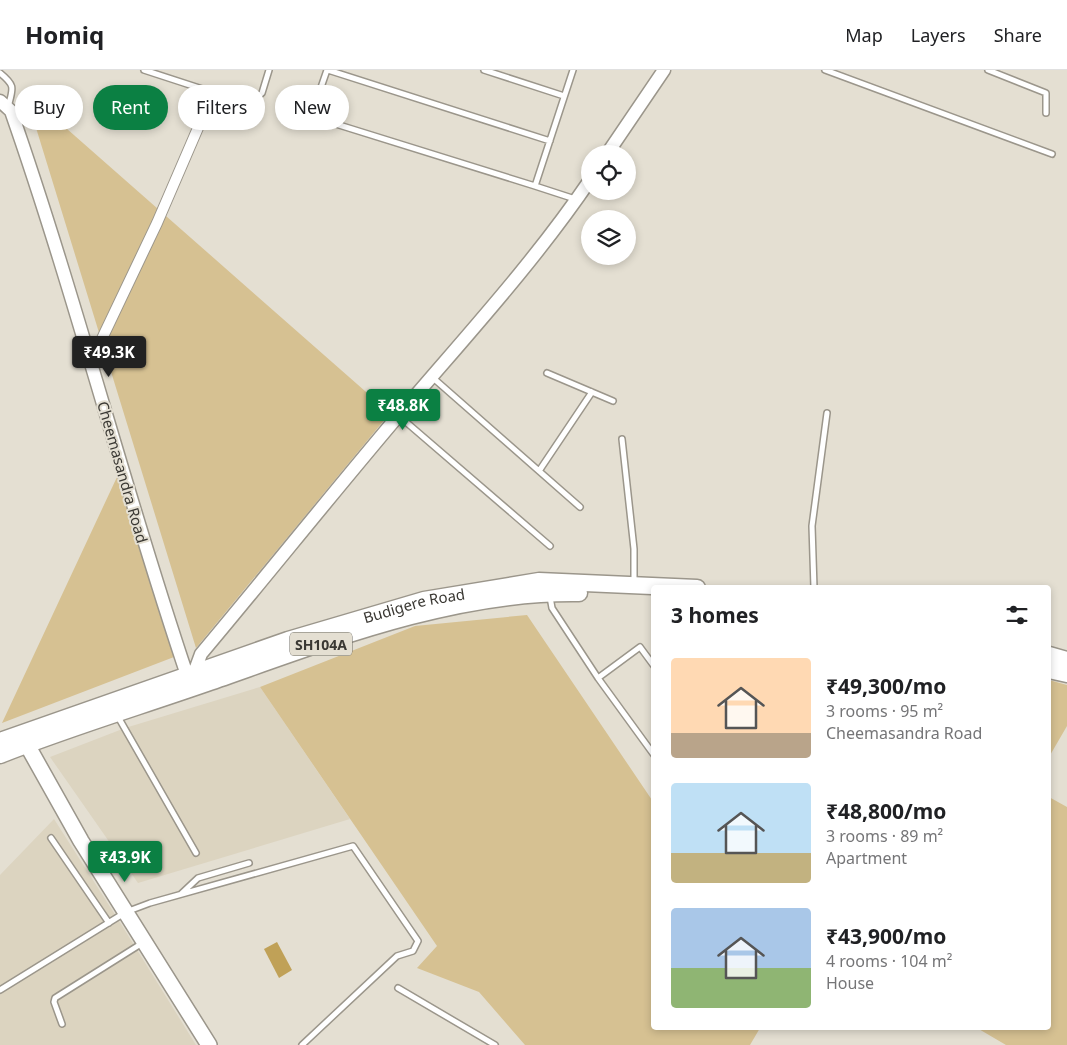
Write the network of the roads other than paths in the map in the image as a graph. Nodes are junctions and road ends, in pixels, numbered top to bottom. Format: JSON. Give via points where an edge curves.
{"nodes":[{"id":1,"x":144,"y":70,"type":"edge"},
{"id":2,"x":269,"y":70,"type":"edge"},
{"id":3,"x":327,"y":70,"type":"edge"},
{"id":4,"x":484,"y":70,"type":"edge"},
{"id":5,"x":572,"y":70,"type":"edge"},
{"id":6,"x":664,"y":70,"type":"edge"},
{"id":7,"x":825,"y":70,"type":"edge"},
{"id":8,"x":988,"y":70,"type":"edge"},
{"id":9,"x":0,"y":73,"type":"edge"},
{"id":10,"x":564,"y":96,"type":"junction"},
{"id":11,"x":4,"y":104,"type":"edge"},
{"id":12,"x":1046,"y":113,"type":"dead end"},
{"id":13,"x":197,"y":130,"type":"edge"},
{"id":14,"x":550,"y":141,"type":"junction"},
{"id":15,"x":614,"y":145,"type":"edge"},
{"id":16,"x":1052,"y":154,"type":"dead end"},
{"id":17,"x":535,"y":186,"type":"junction"},
{"id":18,"x":581,"y":193,"type":"edge"},
{"id":19,"x":576,"y":200,"type":"junction"},
{"id":20,"x":90,"y":359,"type":"junction"},
{"id":21,"x":547,"y":373,"type":"dead end"},
{"id":22,"x":432,"y":376,"type":"junction"},
{"id":23,"x":592,"y":392,"type":"junction"},
{"id":24,"x":613,"y":401,"type":"dead end"},
{"id":25,"x":827,"y":413,"type":"dead end"},
{"id":26,"x":398,"y":415,"type":"junction"},
{"id":27,"x":622,"y":439,"type":"dead end"},
{"id":28,"x":539,"y":471,"type":"junction"},
{"id":29,"x":580,"y":507,"type":"dead end"},
{"id":30,"x":550,"y":546,"type":"dead end"},
{"id":31,"x":634,"y":584,"type":"junction"},
{"id":32,"x":651,"y":585,"type":"edge"},
{"id":33,"x":814,"y":585,"type":"edge"},
{"id":34,"x":548,"y":592,"type":"junction"},
{"id":35,"x":651,"y":596,"type":"edge"},
{"id":36,"x":1051,"y":656,"type":"edge"},
{"id":37,"x":1067,"y":660,"type":"edge"},
{"id":38,"x":651,"y":662,"type":"edge"},
{"id":39,"x":1051,"y":670,"type":"edge"},
{"id":40,"x":1067,"y":674,"type":"edge"},
{"id":41,"x":193,"y":678,"type":"junction"},
{"id":42,"x":598,"y":678,"type":"junction"},
{"id":43,"x":116,"y":714,"type":"junction"},
{"id":44,"x":23,"y":739,"type":"junction"},
{"id":45,"x":0,"y":741,"type":"edge"},
{"id":46,"x":651,"y":751,"type":"edge"},
{"id":47,"x":0,"y":754,"type":"edge"},
{"id":48,"x":51,"y":838,"type":"dead end"},
{"id":49,"x":196,"y":853,"type":"dead end"},
{"id":50,"x":249,"y":863,"type":"dead end"},
{"id":51,"x":181,"y":894,"type":"junction"},
{"id":52,"x":126,"y":912,"type":"junction"},
{"id":53,"x":109,"y":922,"type":"junction"},
{"id":54,"x":144,"y":942,"type":"junction"},
{"id":55,"x":398,"y":988,"type":"dead end"},
{"id":56,"x":0,"y":990,"type":"edge"},
{"id":57,"x":62,"y":1024,"type":"dead end"},
{"id":58,"x":209,"y":1045,"type":"edge"},
{"id":59,"x":302,"y":1045,"type":"edge"},
{"id":60,"x":495,"y":1045,"type":"edge"}],
"edges":[{"from":1,"to":2,"type":"lane","via":[[233,99],[252,102],[262,93]]},
{"from":3,"to":14,"type":"lane"},
{"from":3,"to":17,"type":"lane","via":[[316,102],[316,113],[323,120]]},
{"from":4,"to":10,"type":"lane"},
{"from":5,"to":10,"type":"lane"},
{"from":6,"to":15,"type":"street"},
{"from":7,"to":16,"type":"lane"},
{"from":8,"to":12,"type":"lane","via":[[1046,93]]},
{"from":9,"to":11,"type":"lane","via":[[11,82],[13,89]]},
{"from":10,"to":14,"type":"lane"},
{"from":11,"to":20,"type":"street","name":"Cheemasandra Road","via":[[42,200]]},
{"from":13,"to":20,"type":"street","via":[[153,232]]},
{"from":14,"to":17,"type":"lane"},
{"from":17,"to":19,"type":"lane"},
{"from":18,"to":19,"type":"street"},
{"from":19,"to":22,"type":"street","via":[[504,293]]},
{"from":20,"to":41,"type":"street","name":"Cheemasandra Road","via":[[152,572]]},
{"from":21,"to":23,"type":"lane"},
{"from":22,"to":26,"type":"street"},
{"from":22,"to":28,"type":"lane"},
{"from":23,"to":24,"type":"lane"},
{"from":23,"to":28,"type":"lane"},
{"from":25,"to":33,"type":"lane","via":[[812,526]]},
{"from":26,"to":30,"type":"lane"},
{"from":26,"to":41,"type":"street","via":[[201,654]]},
{"from":27,"to":31,"type":"lane","via":[[634,548]]},
{"from":28,"to":29,"type":"lane"},
{"from":31,"to":32,"type":"main road","name":"Budigere Road","number":"SH104A"},
{"from":31,"to":41,"type":"main road","name":"Budigere Road","number":"SH104A","via":[[539,581],[424,600],[288,640]]},
{"from":34,"to":35,"type":"main road","name":"Budigere Road","number":"SH104A"},
{"from":34,"to":41,"type":"main road","name":"Budigere Road","number":"SH104A","via":[[421,612]]},
{"from":34,"to":42,"type":"lane","via":[[552,608]]},
{"from":36,"to":37,"type":"main road"},
{"from":38,"to":42,"type":"lane","via":[[640,647]]},
{"from":39,"to":40,"type":"main road"},
{"from":41,"to":43,"type":"main road","name":"Budigere Road","number":"SH104A"},
{"from":41,"to":44,"type":"main road","name":"Budigere Road","number":"SH104A"},
{"from":42,"to":46,"type":"lane"},
{"from":43,"to":44,"type":"main road","name":"Budigere Road","number":"SH104A"},
{"from":43,"to":49,"type":"lane"},
{"from":44,"to":45,"type":"main road","name":"Budigere Road","number":"SH104A"},
{"from":44,"to":47,"type":"main road","name":"Budigere Road","number":"SH104A"},
{"from":44,"to":52,"type":"main road","via":[[80,841]]},
{"from":48,"to":53,"type":"lane"},
{"from":50,"to":51,"type":"lane","via":[[198,878]]},
{"from":51,"to":52,"type":"lane"},
{"from":51,"to":59,"type":"lane","via":[[353,846],[418,941],[413,951],[396,956]]},
{"from":52,"to":53,"type":"lane"},
{"from":52,"to":54,"type":"main road"},
{"from":53,"to":56,"type":"lane"},
{"from":54,"to":57,"type":"lane","via":[[56,998],[54,1002]]},
{"from":54,"to":58,"type":"main road"},
{"from":55,"to":60,"type":"lane"}]}
